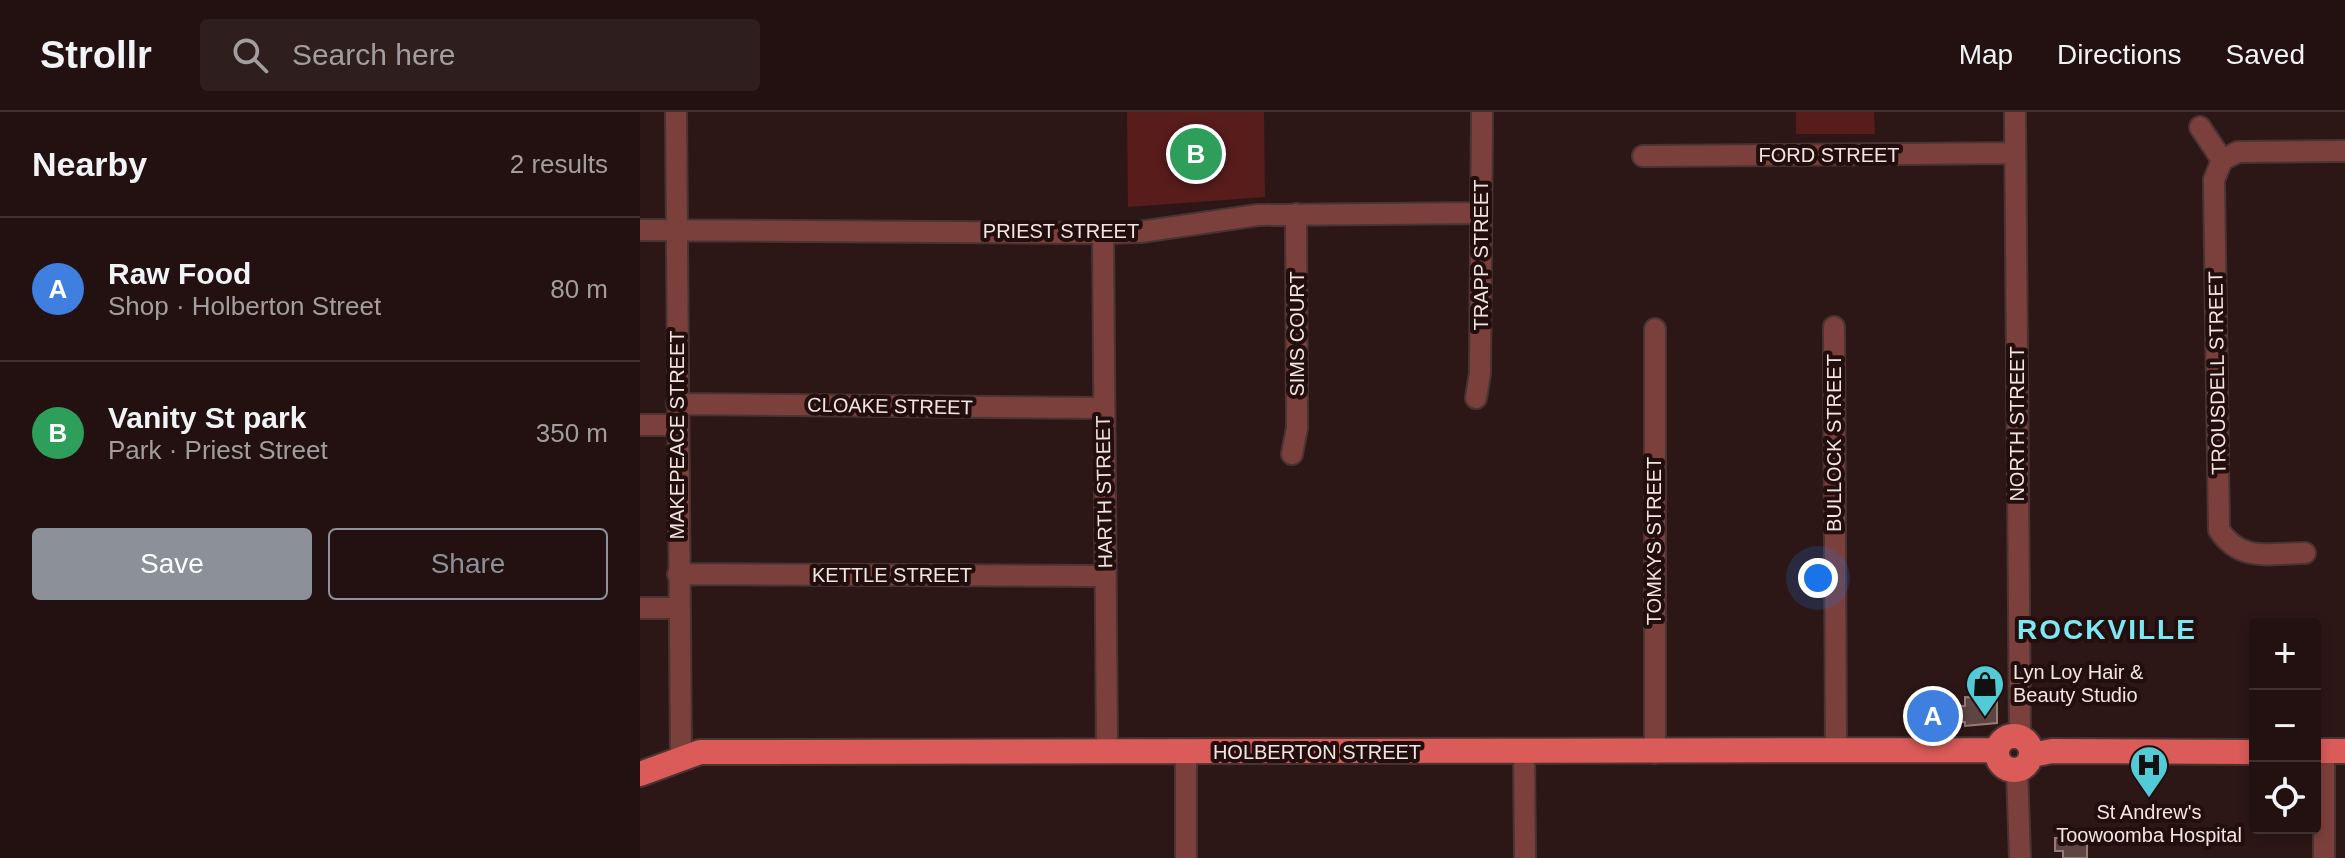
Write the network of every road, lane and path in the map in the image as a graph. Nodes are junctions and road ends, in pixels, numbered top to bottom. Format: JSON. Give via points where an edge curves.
{"nodes":[{"id":1,"x":676,"y":112,"type":"edge"},
{"id":2,"x":1482,"y":112,"type":"edge"},
{"id":3,"x":2015,"y":112,"type":"edge"},
{"id":4,"x":2200,"y":127,"type":"dead end"},
{"id":5,"x":2345,"y":151,"type":"edge"},
{"id":6,"x":2015,"y":153,"type":"junction"},
{"id":7,"x":1643,"y":156,"type":"dead end"},
{"id":8,"x":2222,"y":160,"type":"junction"},
{"id":9,"x":1481,"y":213,"type":"junction"},
{"id":10,"x":1296,"y":214,"type":"junction"},
{"id":11,"x":640,"y":230,"type":"edge"},
{"id":12,"x":677,"y":230,"type":"junction"},
{"id":13,"x":1103,"y":233,"type":"junction"},
{"id":14,"x":1834,"y":327,"type":"dead end"},
{"id":15,"x":1655,"y":329,"type":"dead end"},
{"id":16,"x":1476,"y":398,"type":"dead end"},
{"id":17,"x":1103,"y":408,"type":"junction"},
{"id":18,"x":676,"y":414,"type":"junction"},
{"id":19,"x":640,"y":425,"type":"edge"},
{"id":20,"x":1292,"y":454,"type":"dead end"},
{"id":21,"x":2305,"y":553,"type":"dead end"},
{"id":22,"x":678,"y":574,"type":"junction"},
{"id":23,"x":1105,"y":576,"type":"junction"},
{"id":24,"x":640,"y":608,"type":"edge"},
{"id":25,"x":678,"y":608,"type":"junction"},
{"id":26,"x":1107,"y":751,"type":"junction"},
{"id":27,"x":2328,"y":751,"type":"edge"},
{"id":28,"x":1186,"y":752,"type":"junction"},
{"id":29,"x":1524,"y":752,"type":"junction"},
{"id":30,"x":1836,"y":752,"type":"junction"},
{"id":31,"x":2249,"y":752,"type":"edge"},
{"id":32,"x":1655,"y":753,"type":"junction"},
{"id":33,"x":2023,"y":754,"type":"junction"},
{"id":34,"x":681,"y":757,"type":"junction"},
{"id":35,"x":640,"y":774,"type":"edge"},
{"id":36,"x":1186,"y":858,"type":"edge"},
{"id":37,"x":1525,"y":858,"type":"edge"},
{"id":38,"x":2020,"y":858,"type":"edge"},
{"id":39,"x":2324,"y":858,"type":"edge"}],
"edges":[{"from":1,"to":12,"type":"street","name":"MAKEPEACE STREET"},
{"from":2,"to":9,"type":"street","name":"TRAPP STREET"},
{"from":3,"to":6,"type":"street","name":"NORTH STREET"},
{"from":4,"to":8,"type":"street"},
{"from":5,"to":8,"type":"street","via":[[2238,152]]},
{"from":6,"to":7,"type":"street","name":"FORD STREET"},
{"from":6,"to":33,"type":"street","name":"NORTH STREET"},
{"from":8,"to":21,"type":"street","name":"TROUSDELL STREET","via":[[2214,180],[2219,530],[2243,554]]},
{"from":9,"to":10,"type":"street","name":"PRIEST STREET"},
{"from":9,"to":16,"type":"street","name":"TRAPP STREET"},
{"from":10,"to":13,"type":"street","name":"PRIEST STREET"},
{"from":10,"to":20,"type":"street","name":"SIMS COURT","via":[[1297,428]]},
{"from":11,"to":12,"type":"street","name":"PRIEST STREET"},
{"from":12,"to":13,"type":"street","name":"PRIEST STREET"},
{"from":12,"to":18,"type":"street","name":"MAKEPEACE STREET"},
{"from":13,"to":17,"type":"street","name":"HARTH STREET"},
{"from":14,"to":30,"type":"street","name":"BULLOCK STREET"},
{"from":15,"to":32,"type":"street","name":"TOMKYS STREET"},
{"from":17,"to":18,"type":"street","name":"CLOAKE STREET"},
{"from":17,"to":23,"type":"street","name":"HARTH STREET"},
{"from":18,"to":19,"type":"street","name":"CLOAKE STREET"},
{"from":18,"to":22,"type":"street","name":"MAKEPEACE STREET"},
{"from":22,"to":23,"type":"street","name":"KETTLE STREET"},
{"from":22,"to":25,"type":"street","name":"MAKEPEACE STREET"},
{"from":23,"to":26,"type":"street","name":"HARTH STREET"},
{"from":24,"to":25,"type":"street"},
{"from":25,"to":34,"type":"street","name":"MAKEPEACE STREET"},
{"from":26,"to":28,"type":"main road","name":"HOLBERTON STREET"},
{"from":26,"to":34,"type":"main road","name":"HOLBERTON STREET","via":[[700,752]]},
{"from":27,"to":39,"type":"street"},
{"from":28,"to":29,"type":"main road","name":"HOLBERTON STREET"},
{"from":28,"to":36,"type":"street"},
{"from":29,"to":32,"type":"main road","name":"HOLBERTON STREET"},
{"from":29,"to":37,"type":"street"},
{"from":30,"to":32,"type":"main road","name":"HOLBERTON STREET"},
{"from":30,"to":33,"type":"main road","name":"HOLBERTON STREET","via":[[1997,750],[2004,767]]},
{"from":31,"to":33,"type":"main road"},
{"from":33,"to":38,"type":"street","name":"NORTH STREET"},
{"from":34,"to":35,"type":"main road","name":"HOLBERTON STREET"}]}
